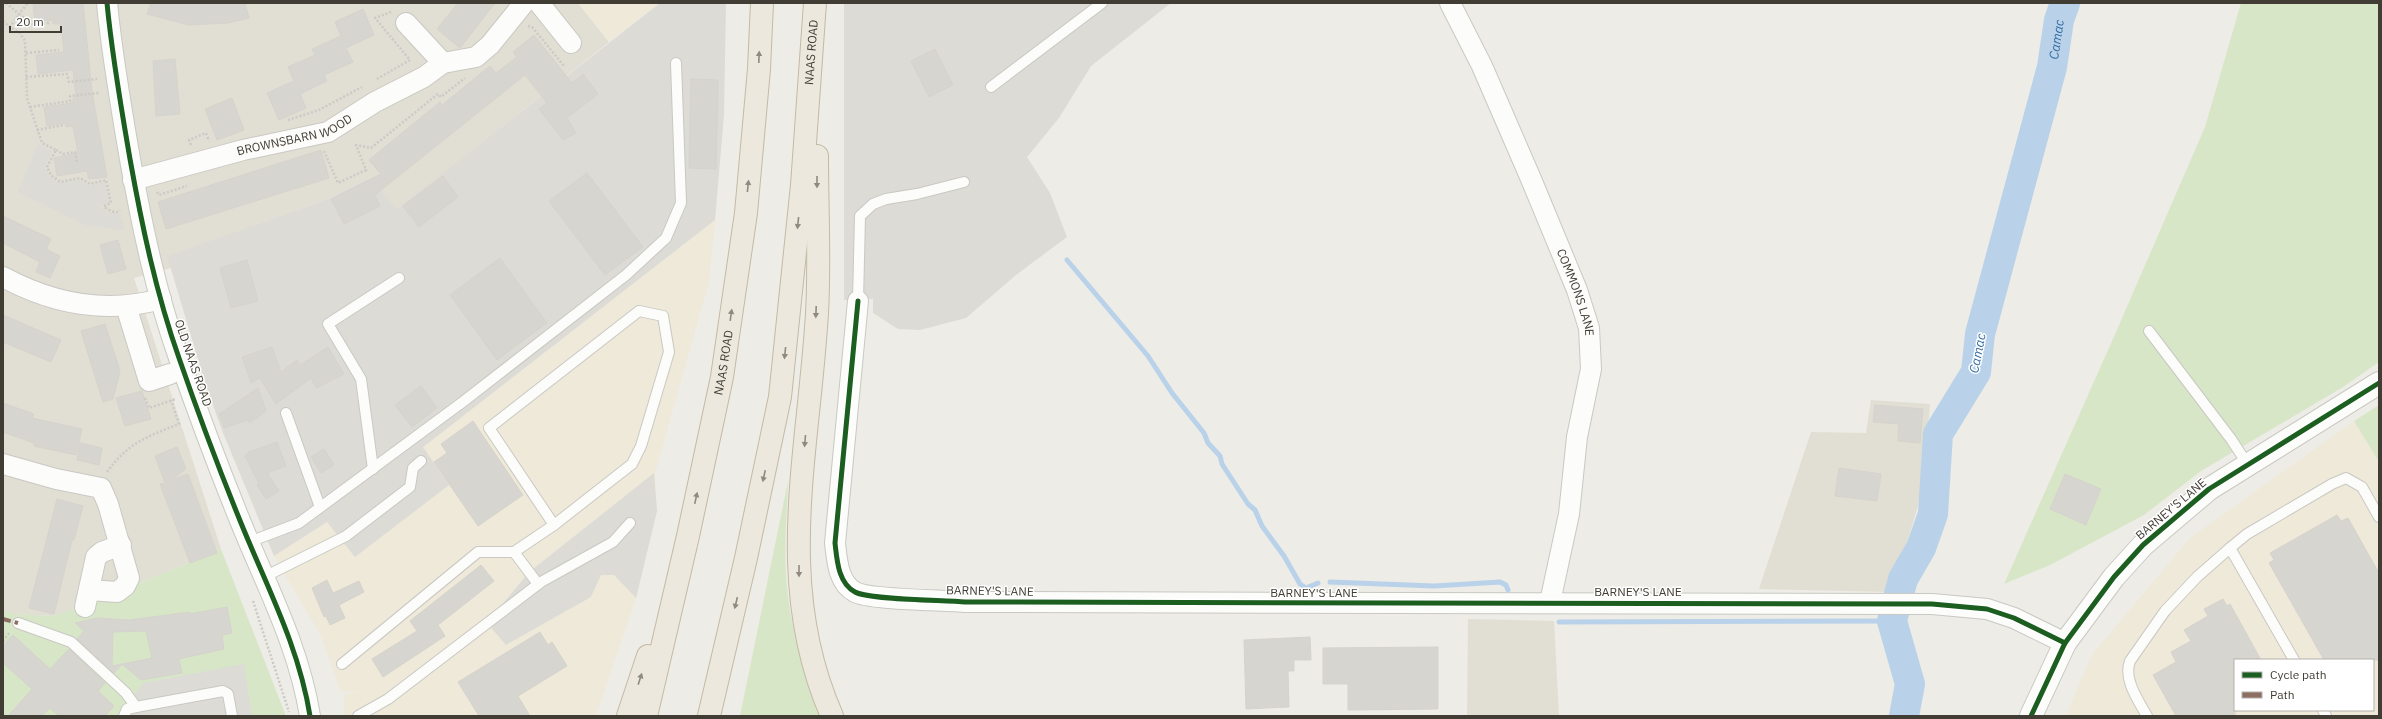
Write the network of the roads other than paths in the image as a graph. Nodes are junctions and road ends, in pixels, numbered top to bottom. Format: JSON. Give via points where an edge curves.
{"nodes":[{"id":1,"x":107,"y":3,"type":"edge"},
{"id":2,"x":524,"y":3,"type":"edge"},
{"id":3,"x":539,"y":3,"type":"edge"},
{"id":4,"x":762,"y":3,"type":"edge"},
{"id":5,"x":816,"y":3,"type":"edge"},
{"id":6,"x":1102,"y":3,"type":"edge"},
{"id":7,"x":1450,"y":3,"type":"edge"},
{"id":8,"x":401,"y":16,"type":"road end"},
{"id":9,"x":571,"y":43,"type":"dead end"},
{"id":10,"x":443,"y":63,"type":"junction"},
{"id":11,"x":676,"y":63,"type":"dead end"},
{"id":12,"x":991,"y":87,"type":"dead end"},
{"id":13,"x":133,"y":180,"type":"junction"},
{"id":14,"x":964,"y":182,"type":"dead end"},
{"id":15,"x":3,"y":277,"type":"edge"},
{"id":16,"x":399,"y":278,"type":"dead end"},
{"id":17,"x":161,"y":299,"type":"junction"},
{"id":18,"x":858,"y":301,"type":"joint"},
{"id":19,"x":126,"y":306,"type":"junction"},
{"id":20,"x":2149,"y":331,"type":"dead end"},
{"id":21,"x":170,"y":374,"type":"dead end"},
{"id":22,"x":2379,"y":383,"type":"edge"},
{"id":23,"x":286,"y":413,"type":"dead end"},
{"id":24,"x":420,"y":461,"type":"dead end"},
{"id":25,"x":3,"y":464,"type":"edge"},
{"id":26,"x":2248,"y":465,"type":"junction"},
{"id":27,"x":373,"y":469,"type":"junction"},
{"id":28,"x":320,"y":507,"type":"junction"},
{"id":29,"x":2379,"y":517,"type":"edge"},
{"id":30,"x":630,"y":523,"type":"dead end"},
{"id":31,"x":554,"y":524,"type":"junction"},
{"id":32,"x":688,"y":536,"type":"junction"},
{"id":33,"x":249,"y":542,"type":"junction"},
{"id":34,"x":120,"y":545,"type":"junction"},
{"id":35,"x":2230,"y":548,"type":"junction"},
{"id":36,"x":514,"y":552,"type":"junction"},
{"id":37,"x":264,"y":577,"type":"junction"},
{"id":38,"x":538,"y":584,"type":"junction"},
{"id":39,"x":1550,"y":602,"type":"junction"},
{"id":40,"x":18,"y":623,"type":"dead end"},
{"id":41,"x":2065,"y":643,"type":"junction"},
{"id":42,"x":2293,"y":659,"type":"edge"},
{"id":43,"x":342,"y":664,"type":"dead end"},
{"id":44,"x":136,"y":707,"type":"junction"},
{"id":45,"x":124,"y":716,"type":"edge"},
{"id":46,"x":232,"y":716,"type":"edge"},
{"id":47,"x":310,"y":716,"type":"edge"},
{"id":48,"x":358,"y":716,"type":"edge"},
{"id":49,"x":628,"y":716,"type":"edge"},
{"id":50,"x":646,"y":716,"type":"edge"},
{"id":51,"x":709,"y":716,"type":"edge"},
{"id":52,"x":832,"y":716,"type":"edge"},
{"id":53,"x":2031,"y":716,"type":"edge"},
{"id":54,"x":2146,"y":716,"type":"edge"}],
"edges":[{"from":1,"to":13,"type":"street","name":"OLD NAAS ROAD","via":[[113,61]]},
{"from":2,"to":10,"type":"street","name":"BROWNSBARN WOOD","via":[[490,45],[476,57]]},
{"from":3,"to":9,"type":"street"},
{"from":32,"to":4,"type":"highway","name":"NAAS ROAD","one_way":true,"via":[[722,377],[746,213],[759,69]]},
{"from":5,"to":51,"type":"highway","name":"NAAS ROAD","one_way":true,"via":[[802,185],[780,397]]},
{"from":5,"to":52,"type":"highway","one_way":true,"via":[[817,313],[798,513],[799,583],[805,629],[825,701]]},
{"from":6,"to":12,"type":"lane"},
{"from":7,"to":39,"type":"street","name":"COMMONS LANE","via":[[1482,66],[1528,172],[1577,290],[1589,328],[1591,369],[1577,436],[1569,514]]},
{"from":8,"to":10,"type":"street"},
{"from":10,"to":13,"type":"street","name":"BROWNSBARN WOOD","via":[[424,77],[375,102],[328,132],[243,150]]},
{"from":11,"to":27,"type":"lane","via":[[681,203],[666,238],[626,275]]},
{"from":13,"to":17,"type":"street","name":"OLD NAAS ROAD"},
{"from":14,"to":18,"type":"lane","via":[[873,204],[860,216]]},
{"from":15,"to":19,"type":"street","via":[[44,296],[70,303],[105,307]]},
{"from":16,"to":27,"type":"lane","via":[[328,324],[361,379]]},
{"from":17,"to":19,"type":"street"},
{"from":17,"to":33,"type":"street","name":"OLD NAAS ROAD","via":[[178,358]]},
{"from":18,"to":39,"type":"street","name":"BARNEY'S LANE","via":[[835,543],[842,579],[855,592],[873,596],[965,602]]},
{"from":19,"to":21,"type":"street","via":[[149,381]]},
{"from":20,"to":26,"type":"lane"},
{"from":22,"to":26,"type":"street","name":"BARNEY'S LANE"},
{"from":23,"to":28,"type":"lane"},
{"from":24,"to":37,"type":"lane","via":[[413,468],[410,487],[346,536]]},
{"from":25,"to":34,"type":"street","via":[[101,488]]},
{"from":26,"to":41,"type":"street","name":"BARNEY'S LANE","via":[[2209,490],[2143,545],[2114,577]]},
{"from":27,"to":28,"type":"lane"},
{"from":28,"to":33,"type":"lane","via":[[299,523]]},
{"from":29,"to":35,"type":"lane","via":[[2362,487],[2346,478],[2247,534]]},
{"from":30,"to":38,"type":"lane","via":[[613,542]]},
{"from":31,"to":31,"type":"lane","via":[[489,428],[639,311],[663,316],[669,352],[641,446],[632,464]]},
{"from":31,"to":36,"type":"lane"},
{"from":49,"to":32,"type":"highway","one_way":true},
{"from":32,"to":50,"type":"highway","name":"NAAS ROAD"},
{"from":33,"to":37,"type":"street","name":"OLD NAAS ROAD"},
{"from":34,"to":34,"type":"street","via":[[96,557],[87,599],[117,592],[125,586],[129,578]]},
{"from":35,"to":42,"type":"lane"},
{"from":35,"to":54,"type":"lane","via":[[2197,577],[2165,611],[2130,661],[2127,668],[2130,680]]},
{"from":36,"to":38,"type":"lane"},
{"from":36,"to":43,"type":"lane","via":[[478,552]]},
{"from":37,"to":47,"type":"street","name":"OLD NAAS ROAD","via":[[290,638],[306,689]]},
{"from":38,"to":48,"type":"lane","via":[[388,699]]},
{"from":39,"to":41,"type":"street","name":"BARNEY'S LANE","via":[[1938,604],[1987,609],[2014,618]]},
{"from":40,"to":44,"type":"lane","via":[[71,642],[126,693]]},
{"from":41,"to":53,"type":"street","name":"BARNEY'S LANE"},
{"from":44,"to":45,"type":"lane","via":[[127,709]]},
{"from":44,"to":46,"type":"lane","via":[[223,691],[228,694]]}]}
